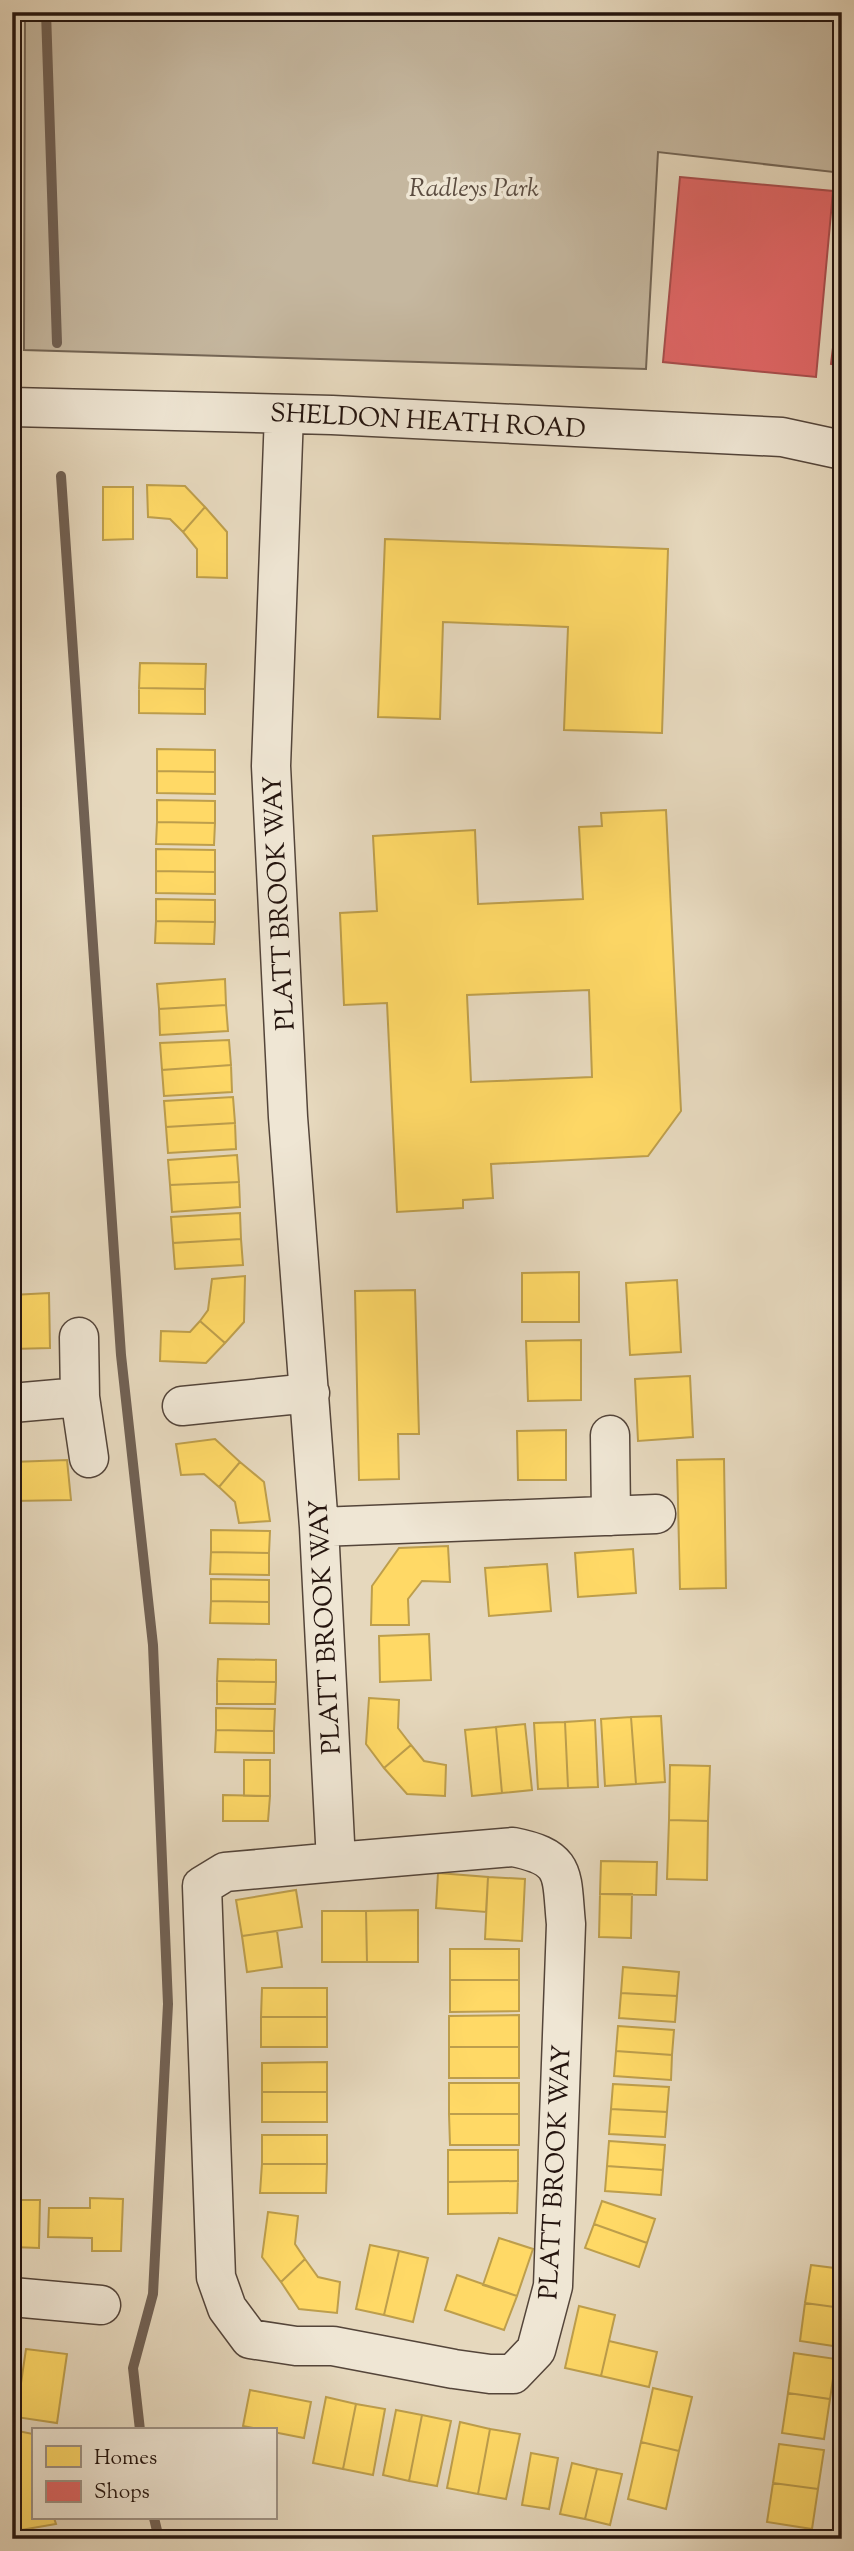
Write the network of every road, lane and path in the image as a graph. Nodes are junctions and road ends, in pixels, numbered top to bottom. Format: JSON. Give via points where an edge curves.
{"nodes":[{"id":1,"x":12,"y":407,"type":"edge"},
{"id":2,"x":284,"y":414,"type":"junction"},
{"id":3,"x":842,"y":450,"type":"edge"},
{"id":4,"x":79,"y":1337,"type":"dead end"},
{"id":5,"x":310,"y":1393,"type":"junction"},
{"id":6,"x":80,"y":1397,"type":"junction"},
{"id":7,"x":12,"y":1404,"type":"edge"},
{"id":8,"x":182,"y":1406,"type":"dead end"},
{"id":9,"x":610,"y":1435,"type":"dead end"},
{"id":10,"x":89,"y":1458,"type":"dead end"},
{"id":11,"x":656,"y":1514,"type":"dead end"},
{"id":12,"x":611,"y":1516,"type":"junction"},
{"id":13,"x":319,"y":1527,"type":"junction"},
{"id":14,"x":336,"y":1862,"type":"junction"},
{"id":15,"x":12,"y":2297,"type":"edge"},
{"id":16,"x":101,"y":2305,"type":"dead end"}],
"edges":[{"from":1,"to":2,"type":"street","name":"SHELDON HEATH ROAD"},
{"from":2,"to":3,"type":"street","name":"SHELDON HEATH ROAD","via":[[782,437]]},
{"from":2,"to":5,"type":"street","name":"PLATT BROOK WAY","via":[[271,766],[288,1117]]},
{"from":4,"to":6,"type":"street"},
{"from":5,"to":8,"type":"street"},
{"from":5,"to":13,"type":"street","name":"PLATT BROOK WAY"},
{"from":6,"to":7,"type":"street"},
{"from":6,"to":10,"type":"street"},
{"from":9,"to":12,"type":"street"},
{"from":11,"to":12,"type":"street"},
{"from":12,"to":13,"type":"street"},
{"from":13,"to":14,"type":"street","name":"PLATT BROOK WAY"},
{"from":14,"to":14,"type":"street","name":"PLATT BROOK WAY","via":[[513,1847],[537,1852],[555,1864],[562,1882],[566,1924],[552,2286],[536,2350],[513,2374],[454,2369],[333,2346],[250,2339],[223,2298],[216,2277],[202,1886],[225,1872]]},
{"from":15,"to":16,"type":"street"}]}
